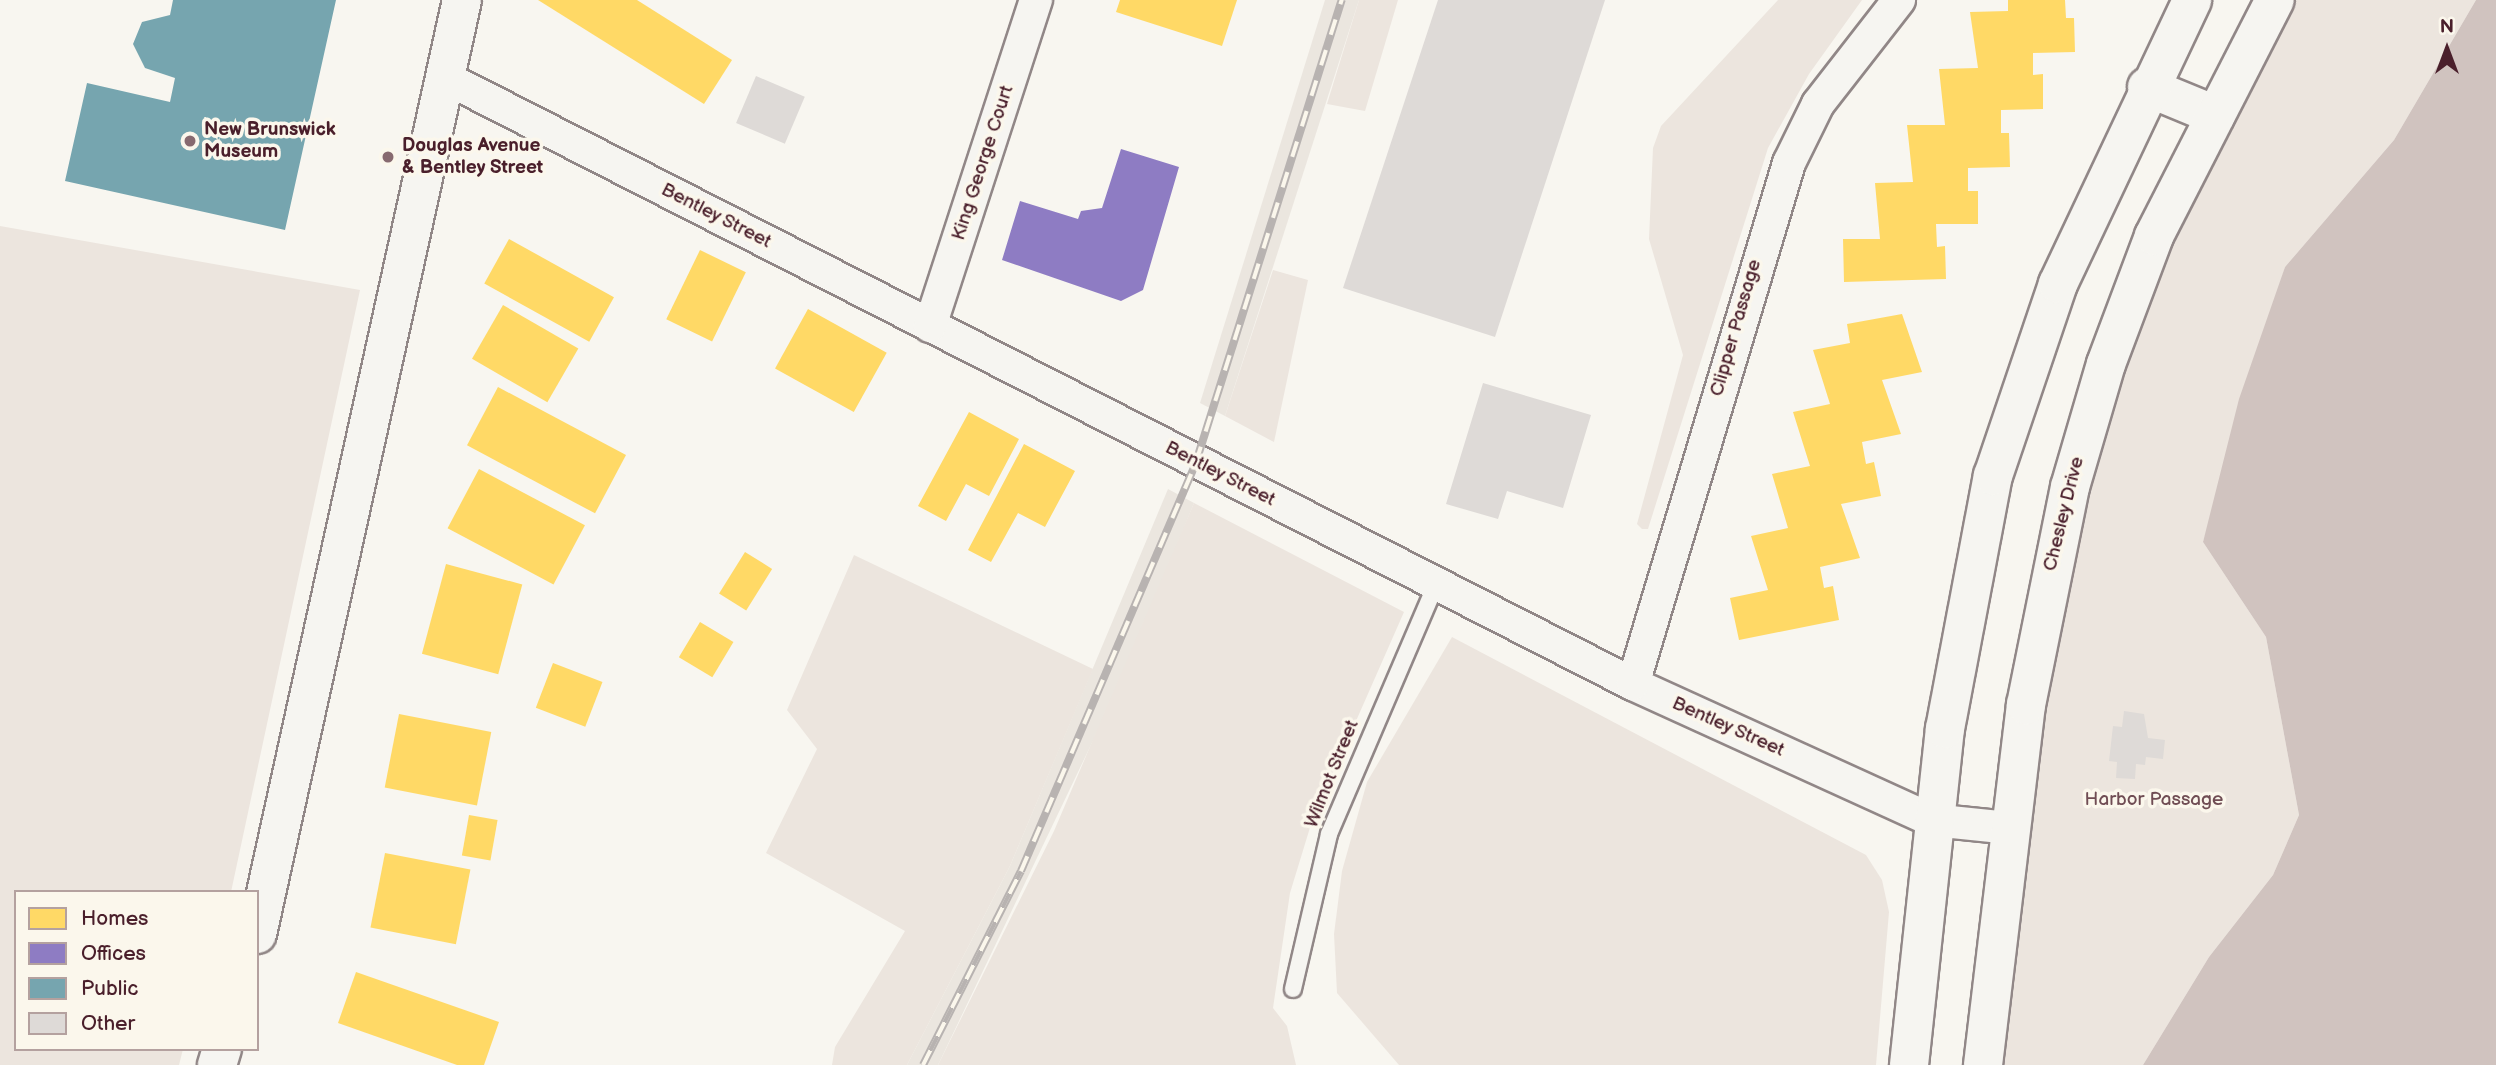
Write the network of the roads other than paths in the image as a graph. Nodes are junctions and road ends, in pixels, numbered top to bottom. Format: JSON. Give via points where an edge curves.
{"nodes":[{"id":1,"x":462,"y":0,"type":"edge"},
{"id":2,"x":1036,"y":0,"type":"edge"},
{"id":3,"x":1899,"y":0,"type":"edge"},
{"id":4,"x":2192,"y":0,"type":"edge"},
{"id":5,"x":2275,"y":0,"type":"edge"},
{"id":6,"x":446,"y":78,"type":"junction"},
{"id":7,"x":2147,"y":86,"type":"junction"},
{"id":8,"x":2215,"y":115,"type":"junction"},
{"id":9,"x":930,"y":326,"type":"junction"},
{"id":10,"x":1436,"y":584,"type":"junction"},
{"id":11,"x":1633,"y":684,"type":"junction"},
{"id":12,"x":1932,"y":820,"type":"junction"},
{"id":13,"x":2010,"y":828,"type":"junction"},
{"id":14,"x":259,"y":925,"type":"edge"},
{"id":15,"x":1293,"y":989,"type":"dead end"},
{"id":16,"x":1909,"y":1065,"type":"edge"},
{"id":17,"x":1983,"y":1065,"type":"edge"}],
"edges":[{"from":1,"to":6,"type":"main road"},
{"from":2,"to":9,"type":"street","name":"King George Court"},
{"from":3,"to":11,"type":"street","name":"Clipper Passage","via":[[1830,86],[1789,163]]},
{"from":4,"to":7,"type":"main road"},
{"from":5,"to":8,"type":"main road","name":"Chesley Drive"},
{"from":6,"to":9,"type":"street","name":"Bentley Street"},
{"from":6,"to":14,"type":"main road"},
{"from":7,"to":8,"type":"main road"},
{"from":7,"to":12,"type":"main road","via":[[2017,393],[1971,565]]},
{"from":8,"to":13,"type":"main road","name":"Chesley Drive","via":[[2154,236],[2077,462],[2043,598]]},
{"from":9,"to":10,"type":"street","name":"Bentley Street"},
{"from":10,"to":11,"type":"street","name":"Bentley Street"},
{"from":10,"to":15,"type":"lane","name":"Wilmot Street","via":[[1329,834]]},
{"from":11,"to":12,"type":"street","name":"Bentley Street"},
{"from":12,"to":13,"type":"street","name":"Bentley Street"},
{"from":12,"to":16,"type":"main road"},
{"from":13,"to":17,"type":"main road","name":"Chesley Drive"}]}
